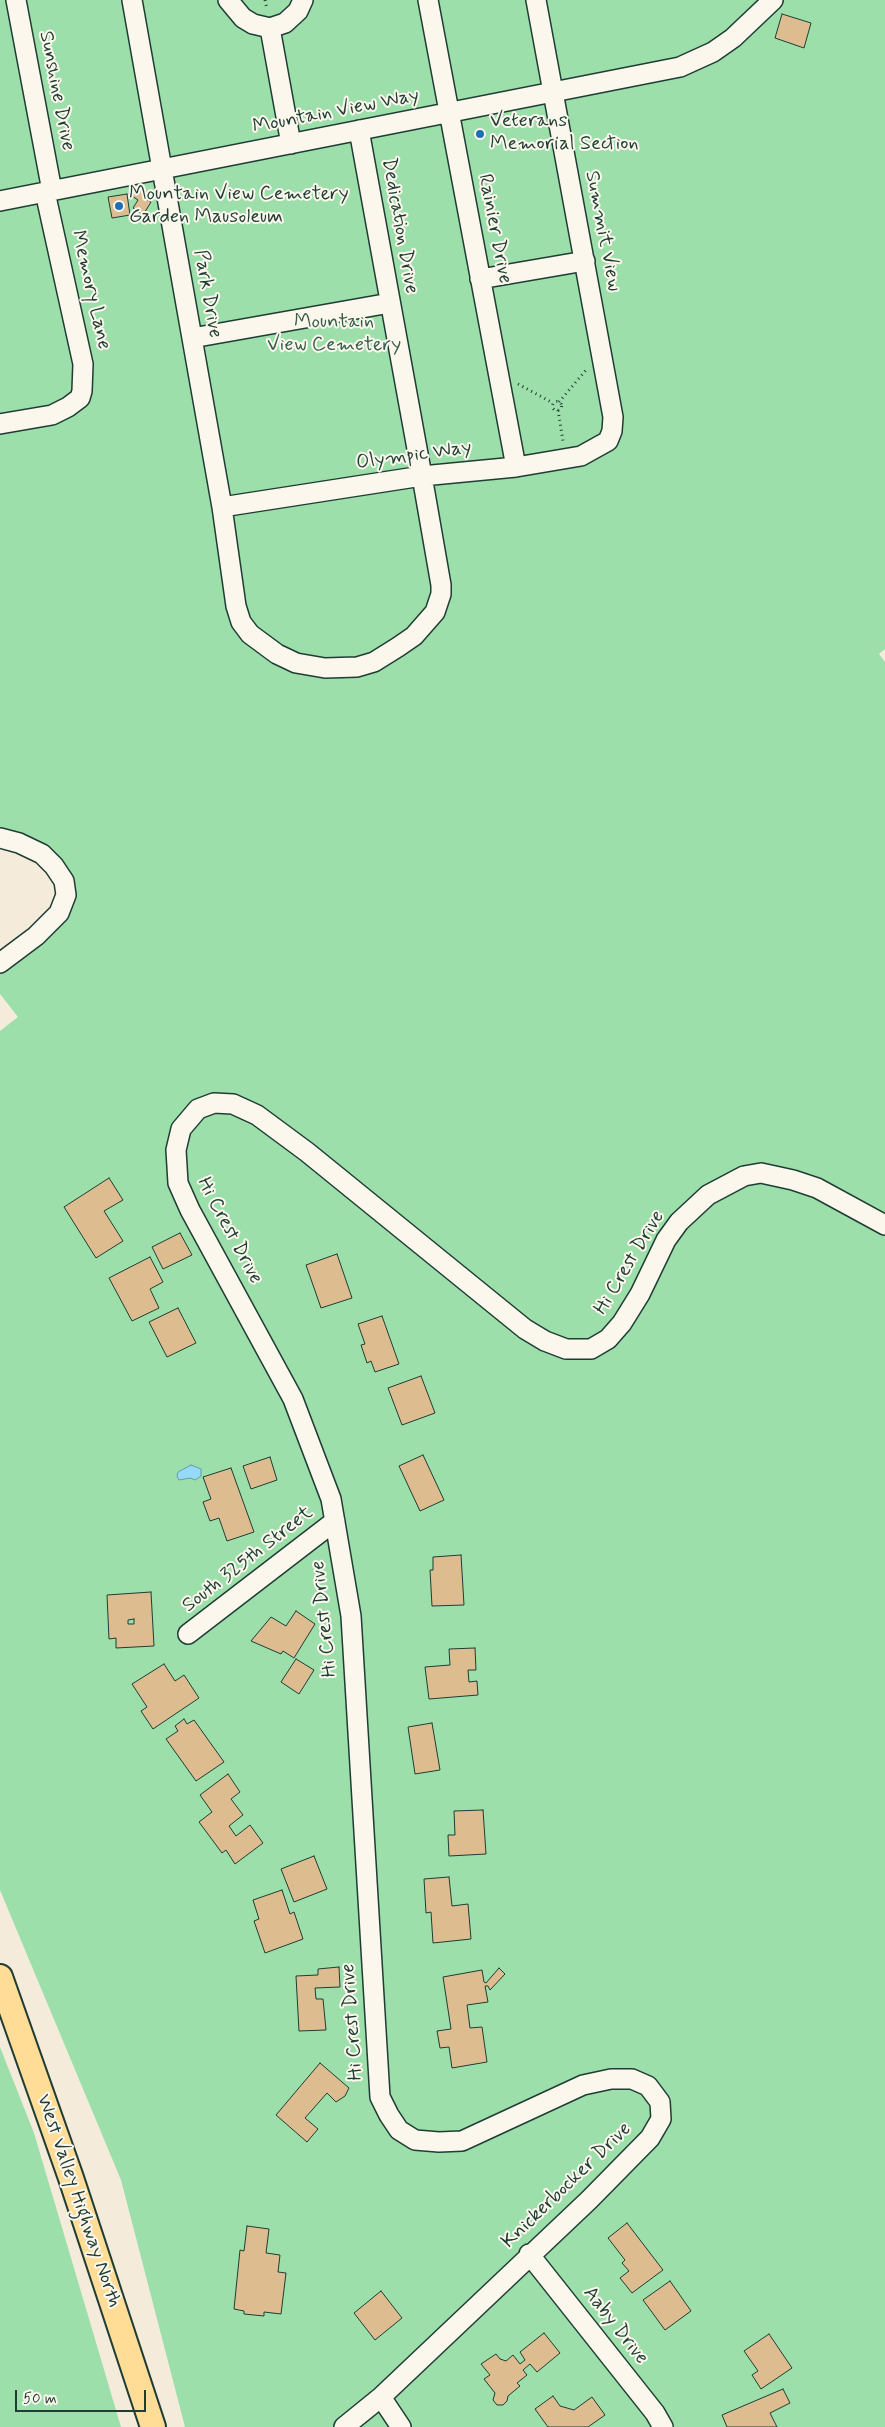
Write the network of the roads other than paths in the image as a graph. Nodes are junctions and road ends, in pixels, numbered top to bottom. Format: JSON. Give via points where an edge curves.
{"nodes":[{"id":1,"x":16,"y":0,"type":"edge"},
{"id":2,"x":132,"y":0,"type":"edge"},
{"id":3,"x":228,"y":0,"type":"edge"},
{"id":4,"x":303,"y":0,"type":"edge"},
{"id":5,"x":428,"y":0,"type":"edge"},
{"id":6,"x":536,"y":0,"type":"edge"},
{"id":7,"x":773,"y":0,"type":"edge"},
{"id":8,"x":270,"y":28,"type":"junction"},
{"id":9,"x":552,"y":92,"type":"junction"},
{"id":10,"x":449,"y":113,"type":"junction"},
{"id":11,"x":359,"y":130,"type":"junction"},
{"id":12,"x":291,"y":144,"type":"junction"},
{"id":13,"x":162,"y":169,"type":"junction"},
{"id":14,"x":48,"y":192,"type":"junction"},
{"id":15,"x":0,"y":201,"type":"edge"},
{"id":16,"x":585,"y":262,"type":"junction"},
{"id":17,"x":480,"y":279,"type":"junction"},
{"id":18,"x":390,"y":303,"type":"junction"},
{"id":19,"x":192,"y":338,"type":"junction"},
{"id":20,"x":0,"y":424,"type":"edge"},
{"id":21,"x":608,"y":441,"type":"joint"},
{"id":22,"x":516,"y":466,"type":"junction"},
{"id":23,"x":422,"y":476,"type":"junction"},
{"id":24,"x":222,"y":507,"type":"junction"},
{"id":25,"x":0,"y":838,"type":"edge"},
{"id":26,"x":0,"y":963,"type":"edge"},
{"id":27,"x":885,"y":1225,"type":"edge"},
{"id":28,"x":335,"y":1521,"type":"junction"},
{"id":29,"x":188,"y":1634,"type":"dead end"},
{"id":30,"x":0,"y":1977,"type":"edge"},
{"id":31,"x":399,"y":2130,"type":"joint"},
{"id":32,"x":529,"y":2254,"type":"junction"},
{"id":33,"x":381,"y":2397,"type":"junction"},
{"id":34,"x":153,"y":2427,"type":"edge"},
{"id":35,"x":344,"y":2427,"type":"edge"},
{"id":36,"x":402,"y":2427,"type":"edge"},
{"id":37,"x":663,"y":2427,"type":"edge"}],
"edges":[{"from":1,"to":14,"type":"street","name":"Sunshine Drive"},
{"from":2,"to":13,"type":"street","name":"Park Drive"},
{"from":3,"to":8,"type":"street","via":[[243,18]]},
{"from":4,"to":8,"type":"street","via":[[298,11],[285,23]]},
{"from":5,"to":10,"type":"street","name":"Rainier Drive"},
{"from":6,"to":9,"type":"street","name":"Summit View"},
{"from":7,"to":9,"type":"street","name":"Mountain View Way","via":[[733,38],[713,52],[680,67]]},
{"from":8,"to":12,"type":"street"},
{"from":9,"to":10,"type":"street","name":"Mountain View Way"},
{"from":9,"to":16,"type":"street","name":"Summit View"},
{"from":10,"to":11,"type":"street","name":"Mountain View Way"},
{"from":10,"to":17,"type":"street","name":"Rainier Drive"},
{"from":11,"to":12,"type":"street","name":"Mountain View Way"},
{"from":11,"to":18,"type":"street","name":"Dedication Drive"},
{"from":12,"to":13,"type":"street","name":"Mountain View Way"},
{"from":13,"to":14,"type":"street","name":"Mountain View Way"},
{"from":13,"to":19,"type":"street","name":"Park Drive"},
{"from":14,"to":15,"type":"street","name":"Mountain View Way"},
{"from":14,"to":20,"type":"street","name":"Memory Lane","via":[[84,382],[80,398],[68,408],[52,415]]},
{"from":16,"to":17,"type":"street"},
{"from":16,"to":21,"type":"street","name":"Summit View","via":[[613,416]]},
{"from":17,"to":22,"type":"street","name":"Rainier Drive"},
{"from":18,"to":19,"type":"street"},
{"from":18,"to":23,"type":"street","name":"Dedication Drive"},
{"from":19,"to":24,"type":"street","name":"Park Drive"},
{"from":21,"to":22,"type":"street","name":"Olympic Way","via":[[592,452]]},
{"from":22,"to":23,"type":"street","name":"Olympic Way"},
{"from":23,"to":24,"type":"street","name":"Olympic Way"},
{"from":23,"to":24,"type":"street","name":"Dedication Drive","via":[[441,585],[435,612],[414,636],[374,662],[357,667],[325,668],[296,663],[277,654],[250,634],[241,622],[236,606]]},
{"from":25,"to":26,"type":"street","via":[[42,854],[64,882],[66,895],[59,913],[36,936]]},
{"from":27,"to":28,"type":"street","name":"Hi Crest Drive","via":[[816,1188],[761,1173],[744,1176],[708,1195],[679,1222],[666,1240],[640,1294],[608,1339],[590,1349],[566,1349],[525,1329],[257,1115],[223,1102],[198,1109],[185,1121],[178,1136],[178,1183],[293,1399],[322,1472]]},
{"from":28,"to":29,"type":"street","name":"South 325th Street"},
{"from":28,"to":31,"type":"street","name":"Hi Crest Drive","via":[[351,1616],[380,2097]]},
{"from":30,"to":34,"type":"main road","name":"West Valley Highway North","via":[[72,2178]]},
{"from":31,"to":32,"type":"street","name":"Knickerbocker Drive","via":[[415,2140],[462,2141],[582,2085],[611,2079],[632,2079],[648,2086],[660,2102],[661,2119],[650,2138],[589,2200]]},
{"from":32,"to":33,"type":"street","name":"Knickerbocker Drive"},
{"from":32,"to":37,"type":"street","name":"Aaby Drive"},
{"from":33,"to":35,"type":"street","name":"Knickerbocker Drive"},
{"from":33,"to":36,"type":"street"}]}
